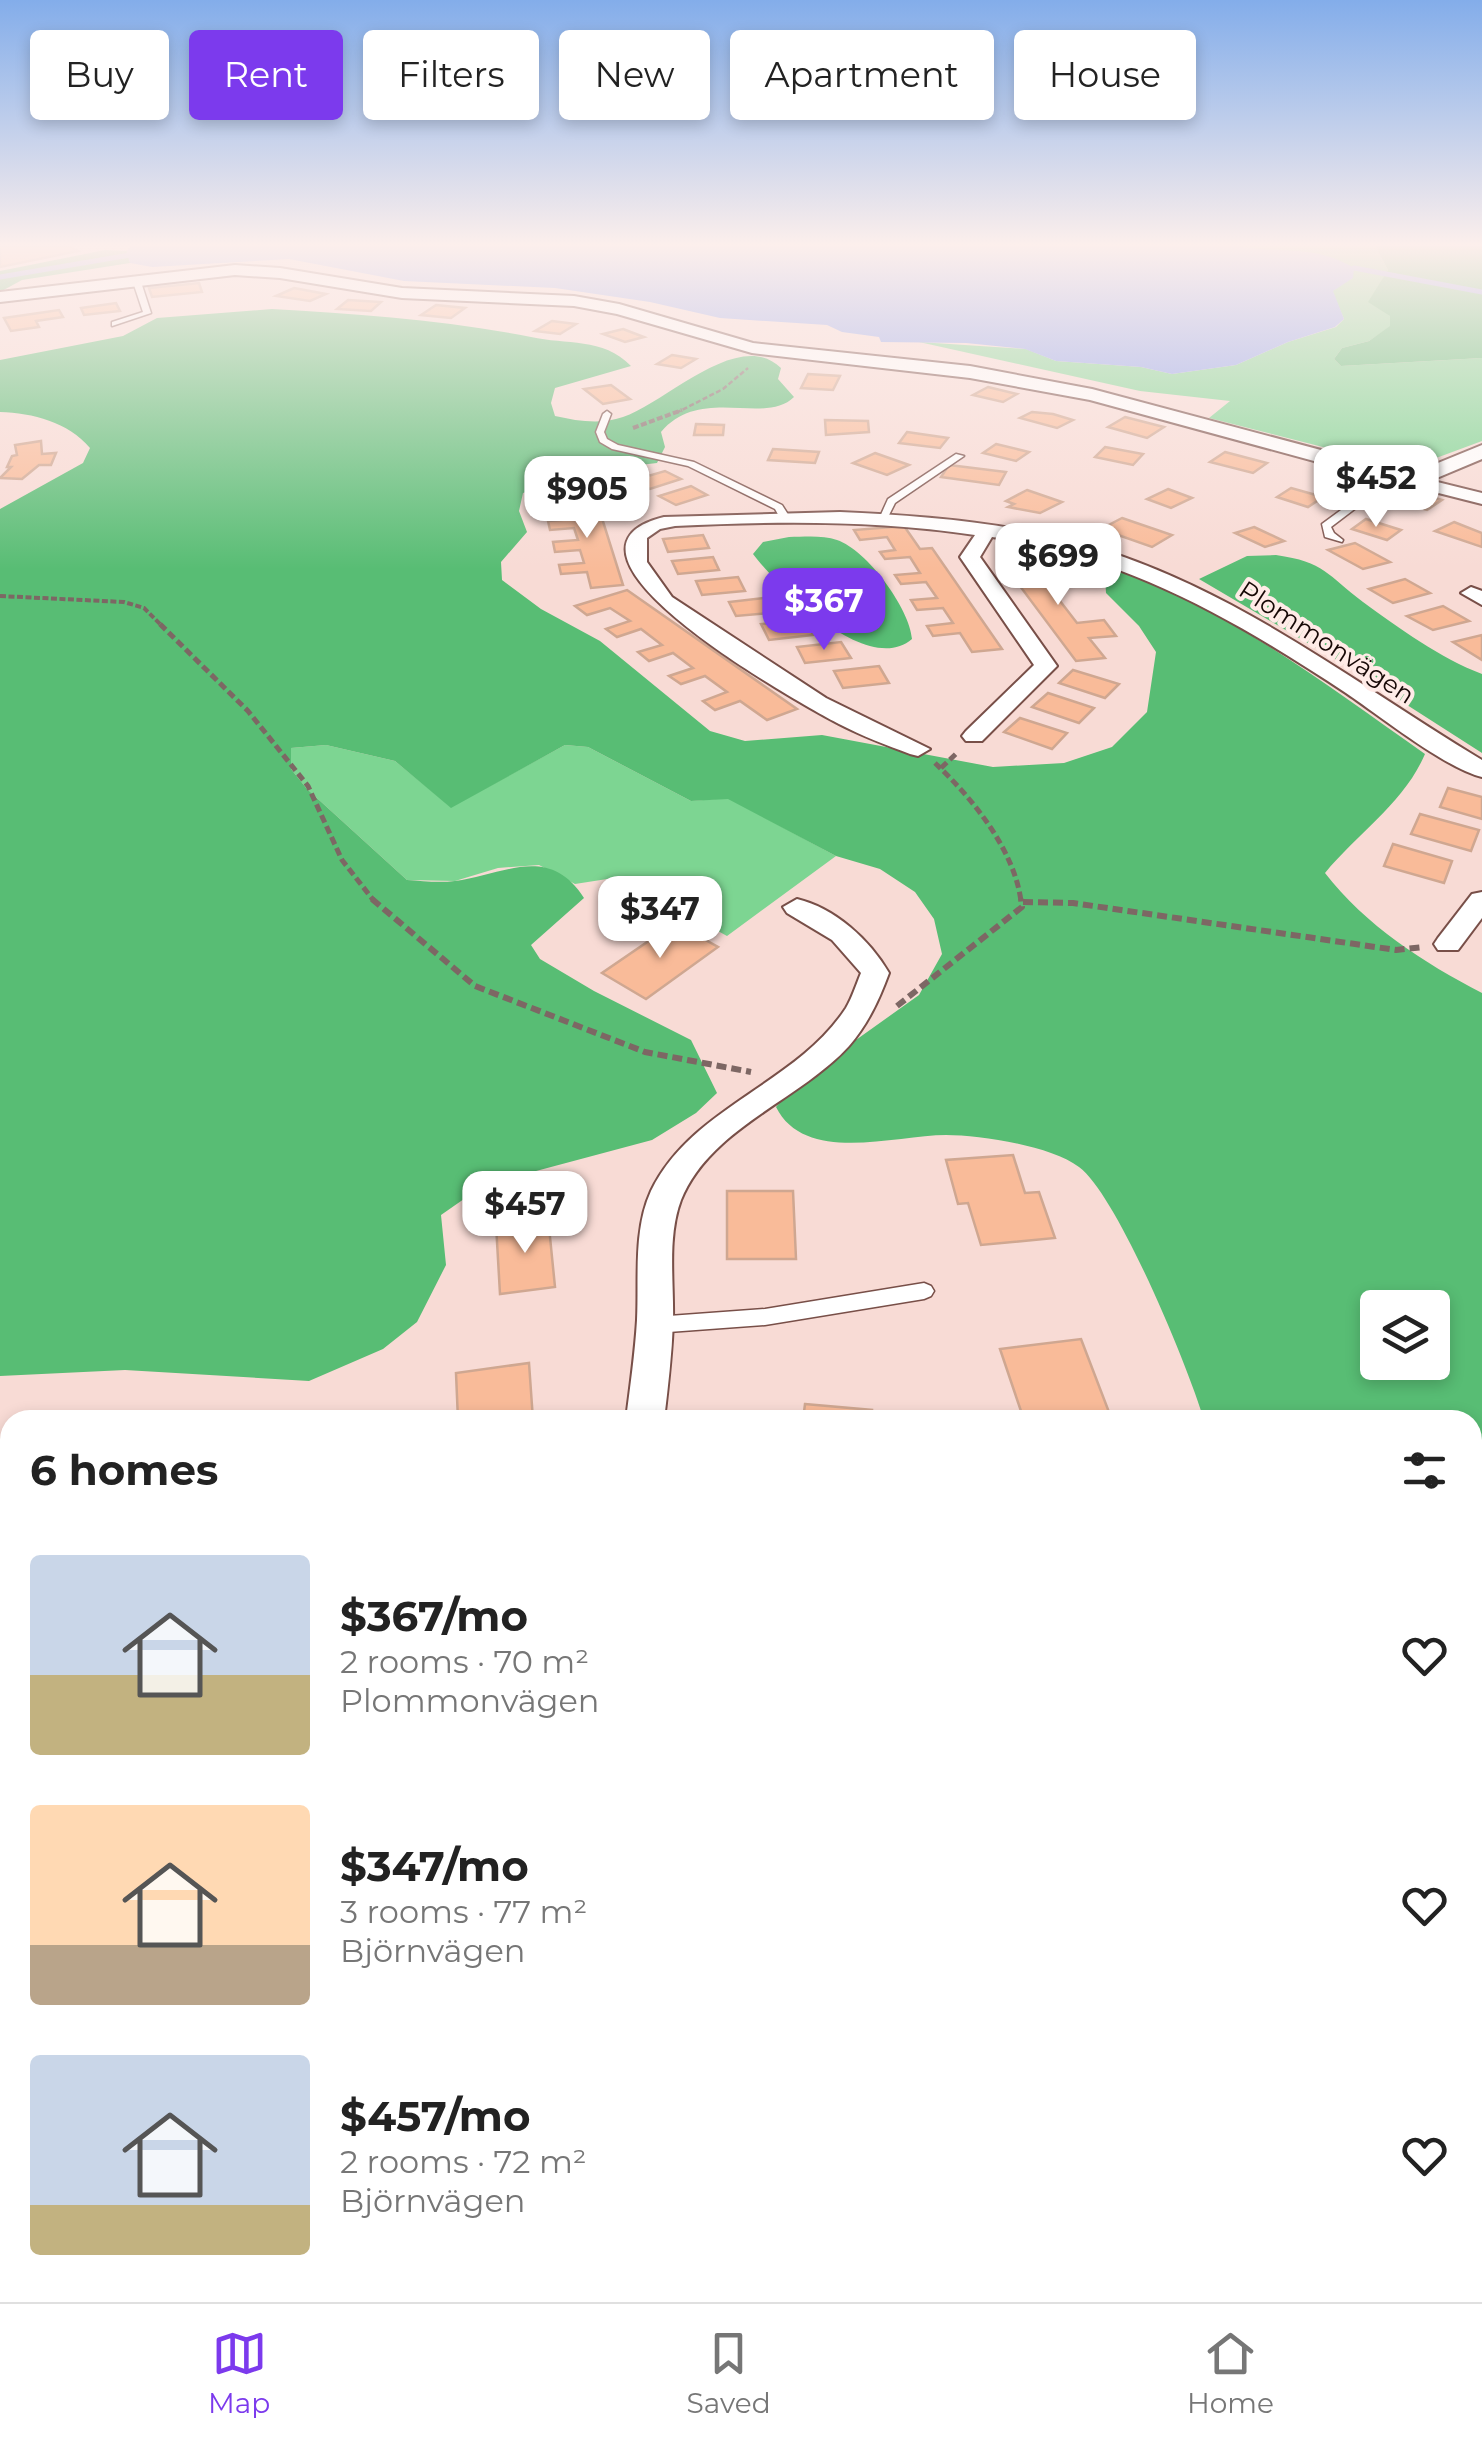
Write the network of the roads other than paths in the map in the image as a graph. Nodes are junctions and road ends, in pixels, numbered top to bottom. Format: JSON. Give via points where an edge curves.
{"nodes":[{"id":1,"x":799,"y":353,"type":"edge"},
{"id":2,"x":606,"y":414,"type":"dead end"},
{"id":3,"x":1482,"y":451,"type":"edge"},
{"id":4,"x":959,"y":456,"type":"dead end"},
{"id":5,"x":1393,"y":476,"type":"junction"},
{"id":6,"x":1414,"y":482,"type":"junction"},
{"id":7,"x":1482,"y":499,"type":"edge"},
{"id":8,"x":784,"y":516,"type":"junction"},
{"id":9,"x":883,"y":517,"type":"junction"},
{"id":10,"x":988,"y":530,"type":"junction"},
{"id":11,"x":1338,"y":540,"type":"dead end"},
{"id":12,"x":974,"y":736,"type":"dead end"},
{"id":13,"x":918,"y":749,"type":"road end"},
{"id":14,"x":1482,"y":770,"type":"edge"},
{"id":15,"x":1482,"y":900,"type":"edge"},
{"id":16,"x":797,"y":907,"type":"dead end"},
{"id":17,"x":1448,"y":944,"type":"dead end"},
{"id":18,"x":924,"y":1292,"type":"dead end"},
{"id":19,"x":656,"y":1325,"type":"junction"},
{"id":20,"x":646,"y":1410,"type":"edge"}],
"edges":[{"from":1,"to":5,"type":"street","via":[[1054,387]]},
{"from":2,"to":8,"type":"lane","via":[[603,440],[717,474]]},
{"from":3,"to":6,"type":"street"},
{"from":4,"to":9,"type":"lane","via":[[890,501]]},
{"from":5,"to":6,"type":"street"},
{"from":5,"to":11,"type":"lane","via":[[1326,526]]},
{"from":6,"to":7,"type":"street"},
{"from":8,"to":9,"type":"street","name":"Plommonvägen"},
{"from":8,"to":13,"type":"street","name":"Plommonvägen","via":[[653,526],[635,540],[636,555],[648,585],[680,612],[832,715]]},
{"from":9,"to":10,"type":"street","name":"Plommonvägen"},
{"from":10,"to":12,"type":"street","via":[[970,557],[1046,666]]},
{"from":10,"to":14,"type":"street","name":"Plommonvägen","via":[[1082,550],[1200,594]]},
{"from":15,"to":17,"type":"street"},
{"from":16,"to":19,"type":"street","via":[[867,956],[876,973],[870,996],[822,1056],[699,1146],[666,1193],[656,1252]]},
{"from":18,"to":19,"type":"lane","via":[[765,1317]]},
{"from":19,"to":20,"type":"street"}]}
